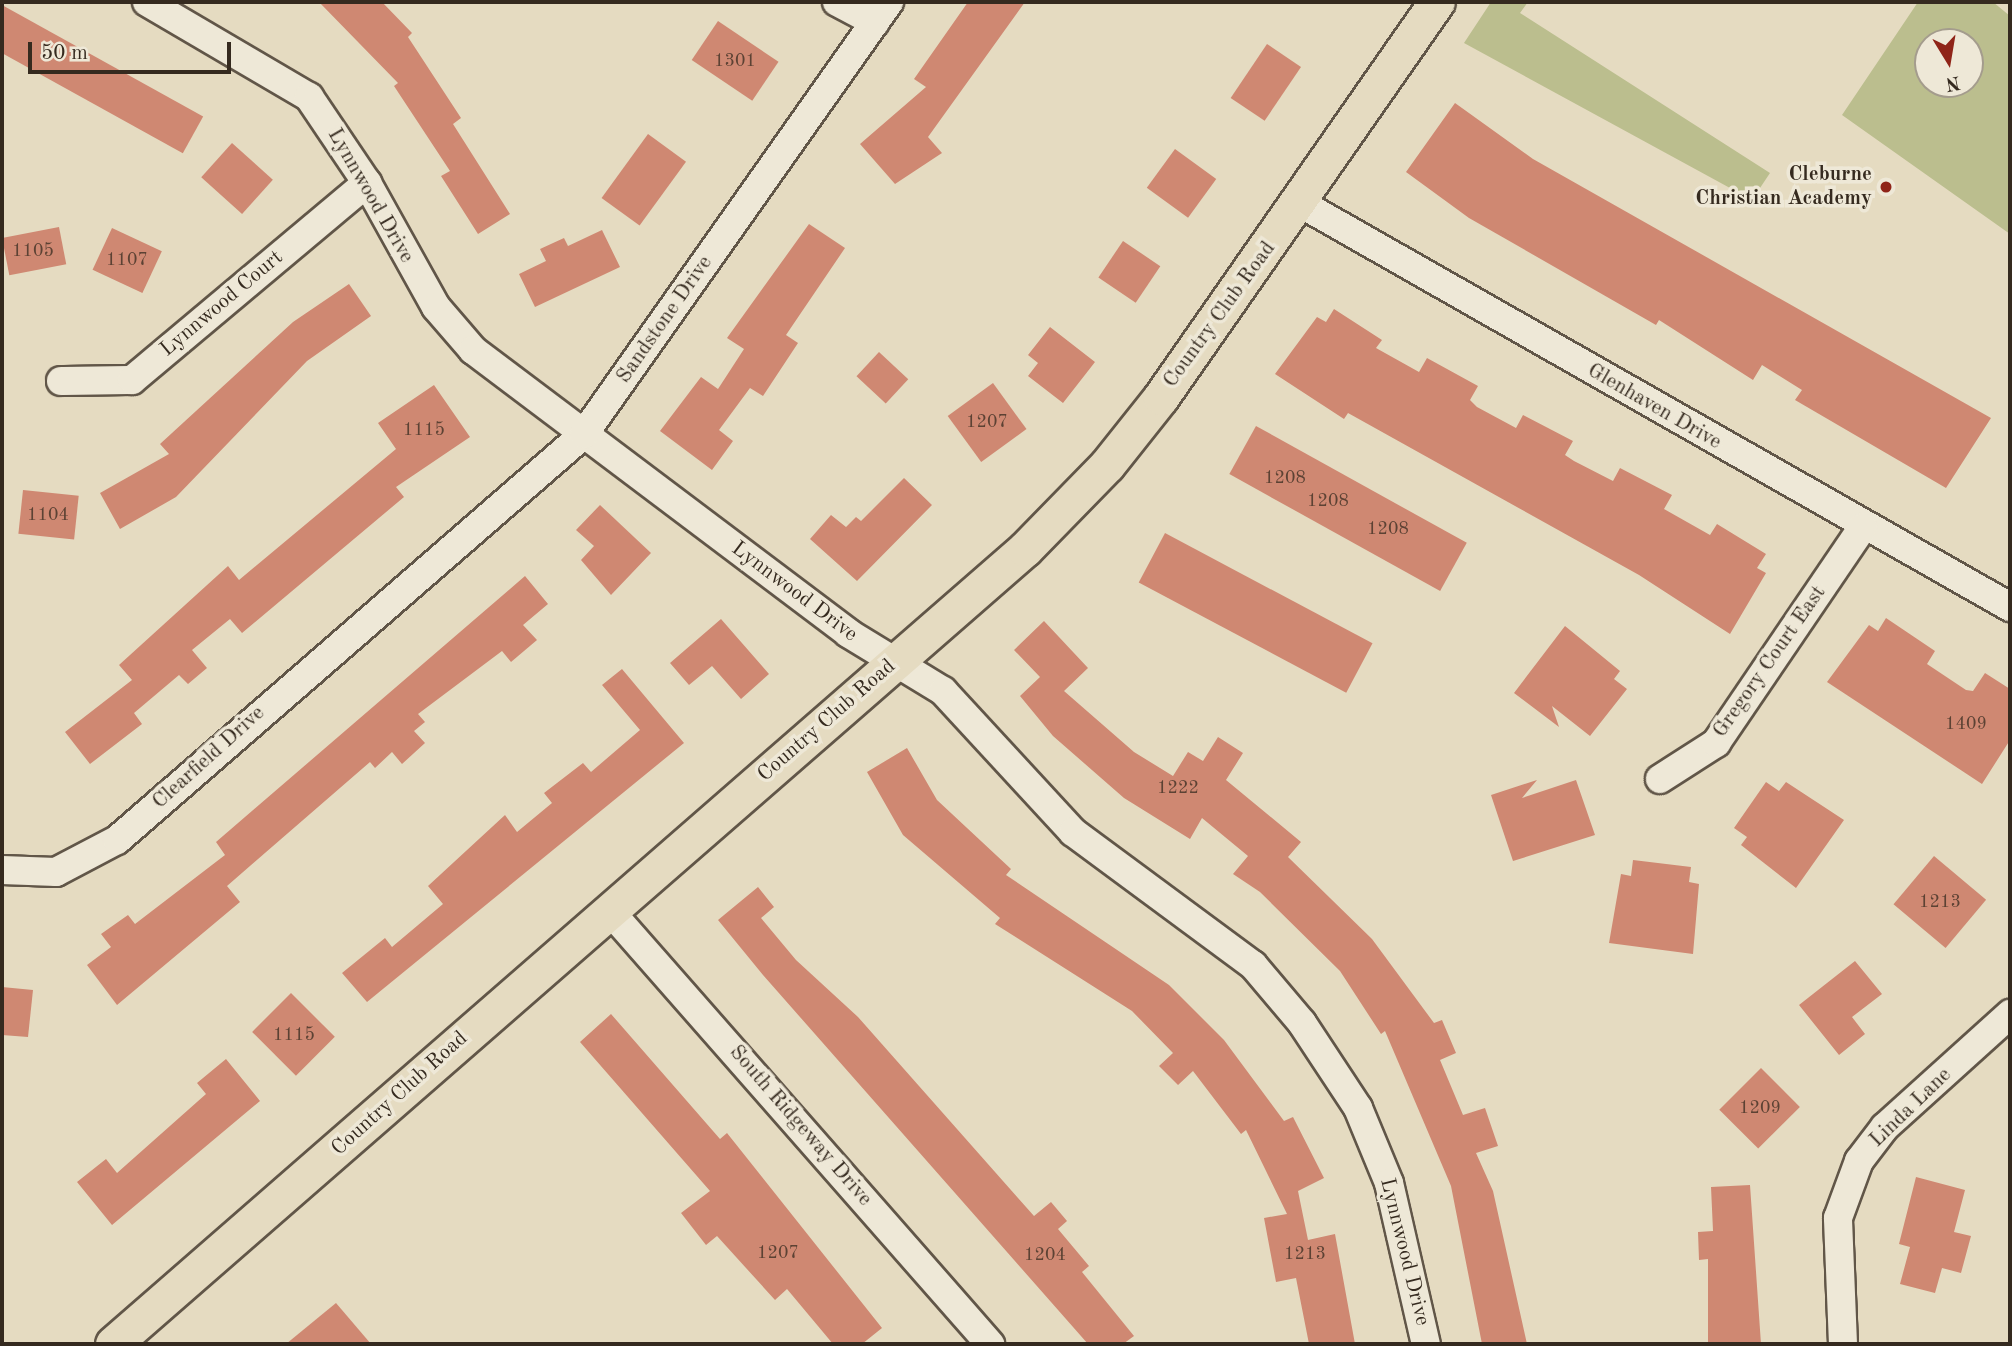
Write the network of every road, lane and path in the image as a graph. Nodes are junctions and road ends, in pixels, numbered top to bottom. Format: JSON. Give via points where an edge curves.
{"nodes":[{"id":1,"x":147,"y":2,"type":"edge"},
{"id":2,"x":837,"y":2,"type":"edge"},
{"id":3,"x":1437,"y":2,"type":"edge"},
{"id":4,"x":882,"y":12,"type":"edge"},
{"id":5,"x":367,"y":183,"type":"junction"},
{"id":6,"x":1300,"y":202,"type":"junction"},
{"id":7,"x":61,"y":381,"type":"dead end"},
{"id":8,"x":584,"y":434,"type":"junction"},
{"id":9,"x":1863,"y":527,"type":"junction"},
{"id":10,"x":394,"y":595,"type":"joint"},
{"id":11,"x":2010,"y":607,"type":"edge"},
{"id":12,"x":894,"y":662,"type":"junction"},
{"id":13,"x":1660,"y":779,"type":"dead end"},
{"id":14,"x":2,"y":870,"type":"edge"},
{"id":15,"x":609,"y":910,"type":"junction"},
{"id":16,"x":2010,"y":1014,"type":"edge"},
{"id":17,"x":113,"y":1344,"type":"edge"},
{"id":18,"x":990,"y":1344,"type":"edge"},
{"id":19,"x":1426,"y":1344,"type":"edge"},
{"id":20,"x":1843,"y":1344,"type":"edge"}],
"edges":[{"from":1,"to":5,"type":"street","name":"Lynnwood Drive","via":[[309,97]]},
{"from":2,"to":4,"type":"street"},
{"from":3,"to":6,"type":"main road","name":"Country Club Road"},
{"from":4,"to":8,"type":"street","name":"Sandstone Drive"},
{"from":5,"to":7,"type":"street","name":"Lynnwood Court","via":[[132,380]]},
{"from":5,"to":8,"type":"street","name":"Lynnwood Drive","via":[[436,307],[474,350]]},
{"from":6,"to":9,"type":"street","name":"Glenhaven Drive"},
{"from":6,"to":12,"type":"main road","name":"Country Club Road","via":[[1107,465],[1025,549]]},
{"from":8,"to":10,"type":"street","name":"Sandstone Drive"},
{"from":8,"to":12,"type":"street","name":"Lynnwood Drive"},
{"from":9,"to":11,"type":"street","name":"Glenhaven Drive"},
{"from":9,"to":13,"type":"street","name":"Gregory Court East","via":[[1716,743]]},
{"from":10,"to":14,"type":"street","name":"Clearfield Drive","via":[[117,840],[56,873]]},
{"from":12,"to":15,"type":"main road","name":"Country Club Road"},
{"from":12,"to":19,"type":"street","name":"Lynnwood Drive","via":[[943,691],[1073,832],[1252,965],[1302,1023],[1358,1108],[1389,1183]]},
{"from":15,"to":17,"type":"main road","name":"Country Club Road"},
{"from":15,"to":18,"type":"street","name":"South Ridgeway Drive"},
{"from":16,"to":20,"type":"street","name":"Linda Lane","via":[[1885,1127],[1859,1161],[1838,1218]]}]}
